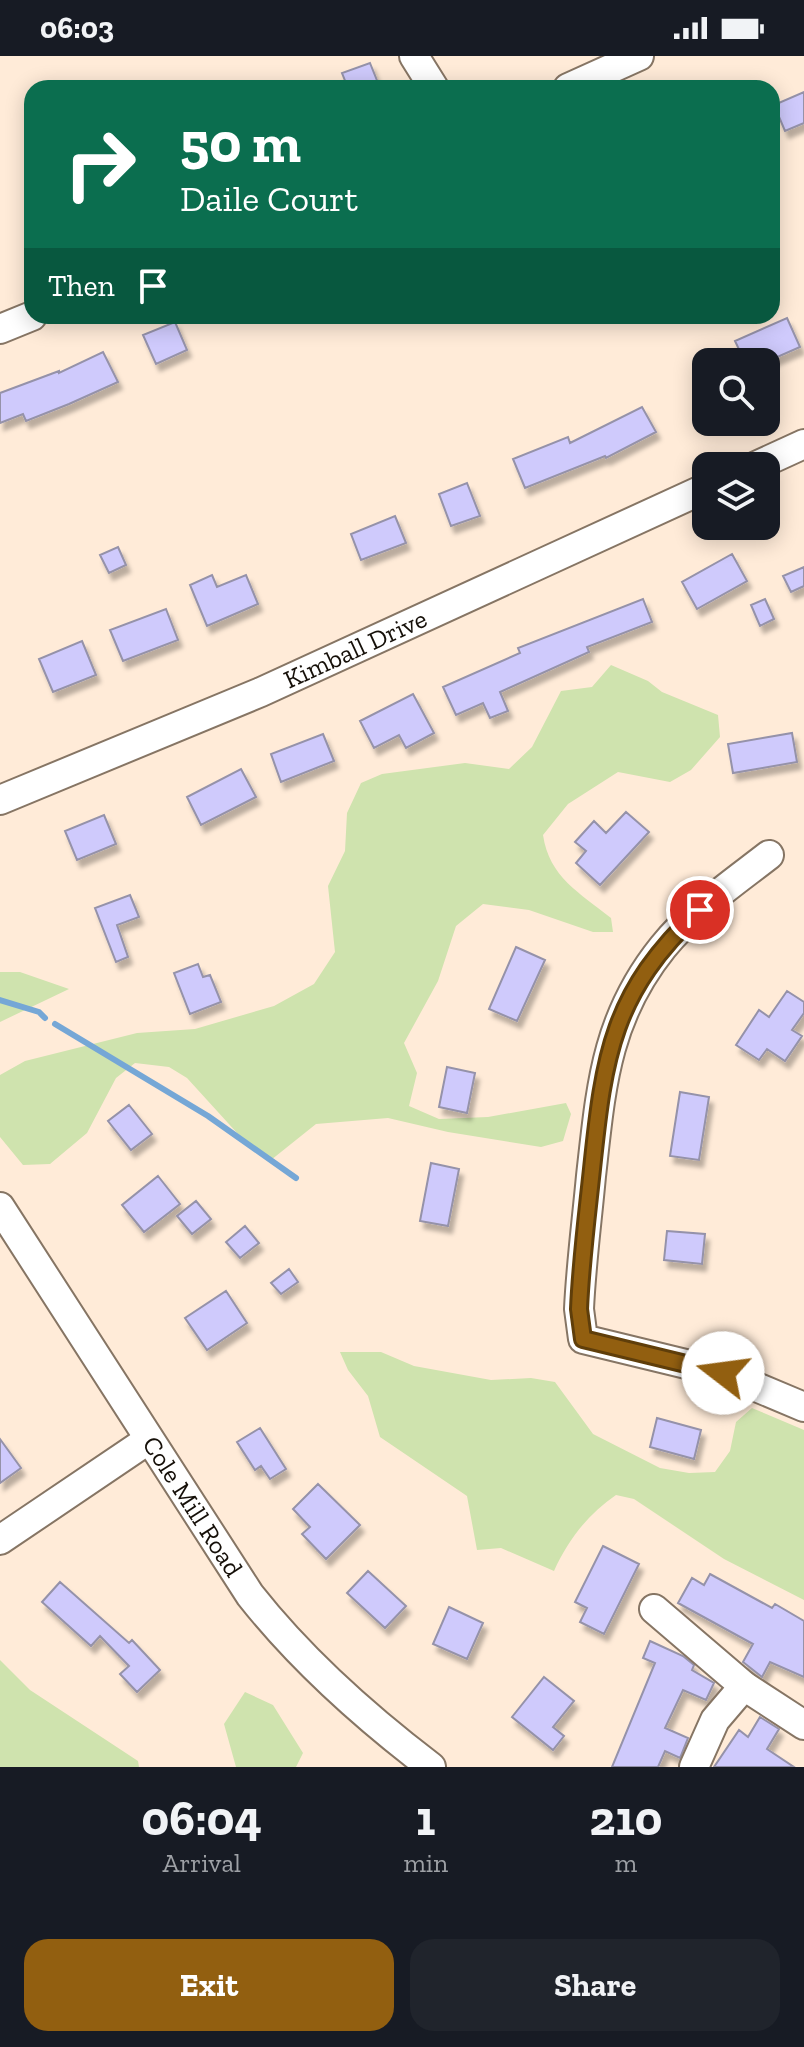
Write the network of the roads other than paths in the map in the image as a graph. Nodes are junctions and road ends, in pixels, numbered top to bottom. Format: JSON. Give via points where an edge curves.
{"nodes":[{"id":1,"x":414,"y":56,"type":"edge"},
{"id":2,"x":639,"y":56,"type":"edge"},
{"id":3,"x":429,"y":80,"type":"edge"},
{"id":4,"x":586,"y":80,"type":"edge"},
{"id":5,"x":24,"y":319,"type":"edge"},
{"id":6,"x":0,"y":329,"type":"edge"},
{"id":7,"x":804,"y":444,"type":"edge"},
{"id":8,"x":780,"y":455,"type":"edge"},
{"id":9,"x":692,"y":494,"type":"edge"},
{"id":10,"x":0,"y":800,"type":"edge"},
{"id":11,"x":769,"y":855,"type":"dead end"},
{"id":12,"x":0,"y":1207,"type":"edge"},
{"id":13,"x":804,"y":1407,"type":"edge"},
{"id":14,"x":148,"y":1440,"type":"junction"},
{"id":15,"x":0,"y":1540,"type":"edge"},
{"id":16,"x":654,"y":1609,"type":"dead end"},
{"id":17,"x":744,"y":1686,"type":"junction"},
{"id":18,"x":804,"y":1725,"type":"edge"},
{"id":19,"x":431,"y":1767,"type":"edge"},
{"id":20,"x":694,"y":1767,"type":"edge"}],
"edges":[{"from":1,"to":3,"type":"street"},
{"from":2,"to":4,"type":"street"},
{"from":5,"to":6,"type":"street"},
{"from":7,"to":8,"type":"street"},
{"from":9,"to":10,"type":"street","name":"Kimball Drive","via":[[261,692]]},
{"from":11,"to":13,"type":"street","via":[[664,946],[619,1020],[598,1113],[579,1309],[583,1339],[723,1373]]},
{"from":12,"to":14,"type":"street","name":"Cole Mill Road"},
{"from":14,"to":15,"type":"street"},
{"from":14,"to":19,"type":"street","name":"Cole Mill Road","via":[[226,1562],[279,1632],[345,1697]]},
{"from":16,"to":17,"type":"street"},
{"from":17,"to":18,"type":"street"},
{"from":17,"to":20,"type":"street","via":[[715,1720]]}]}
